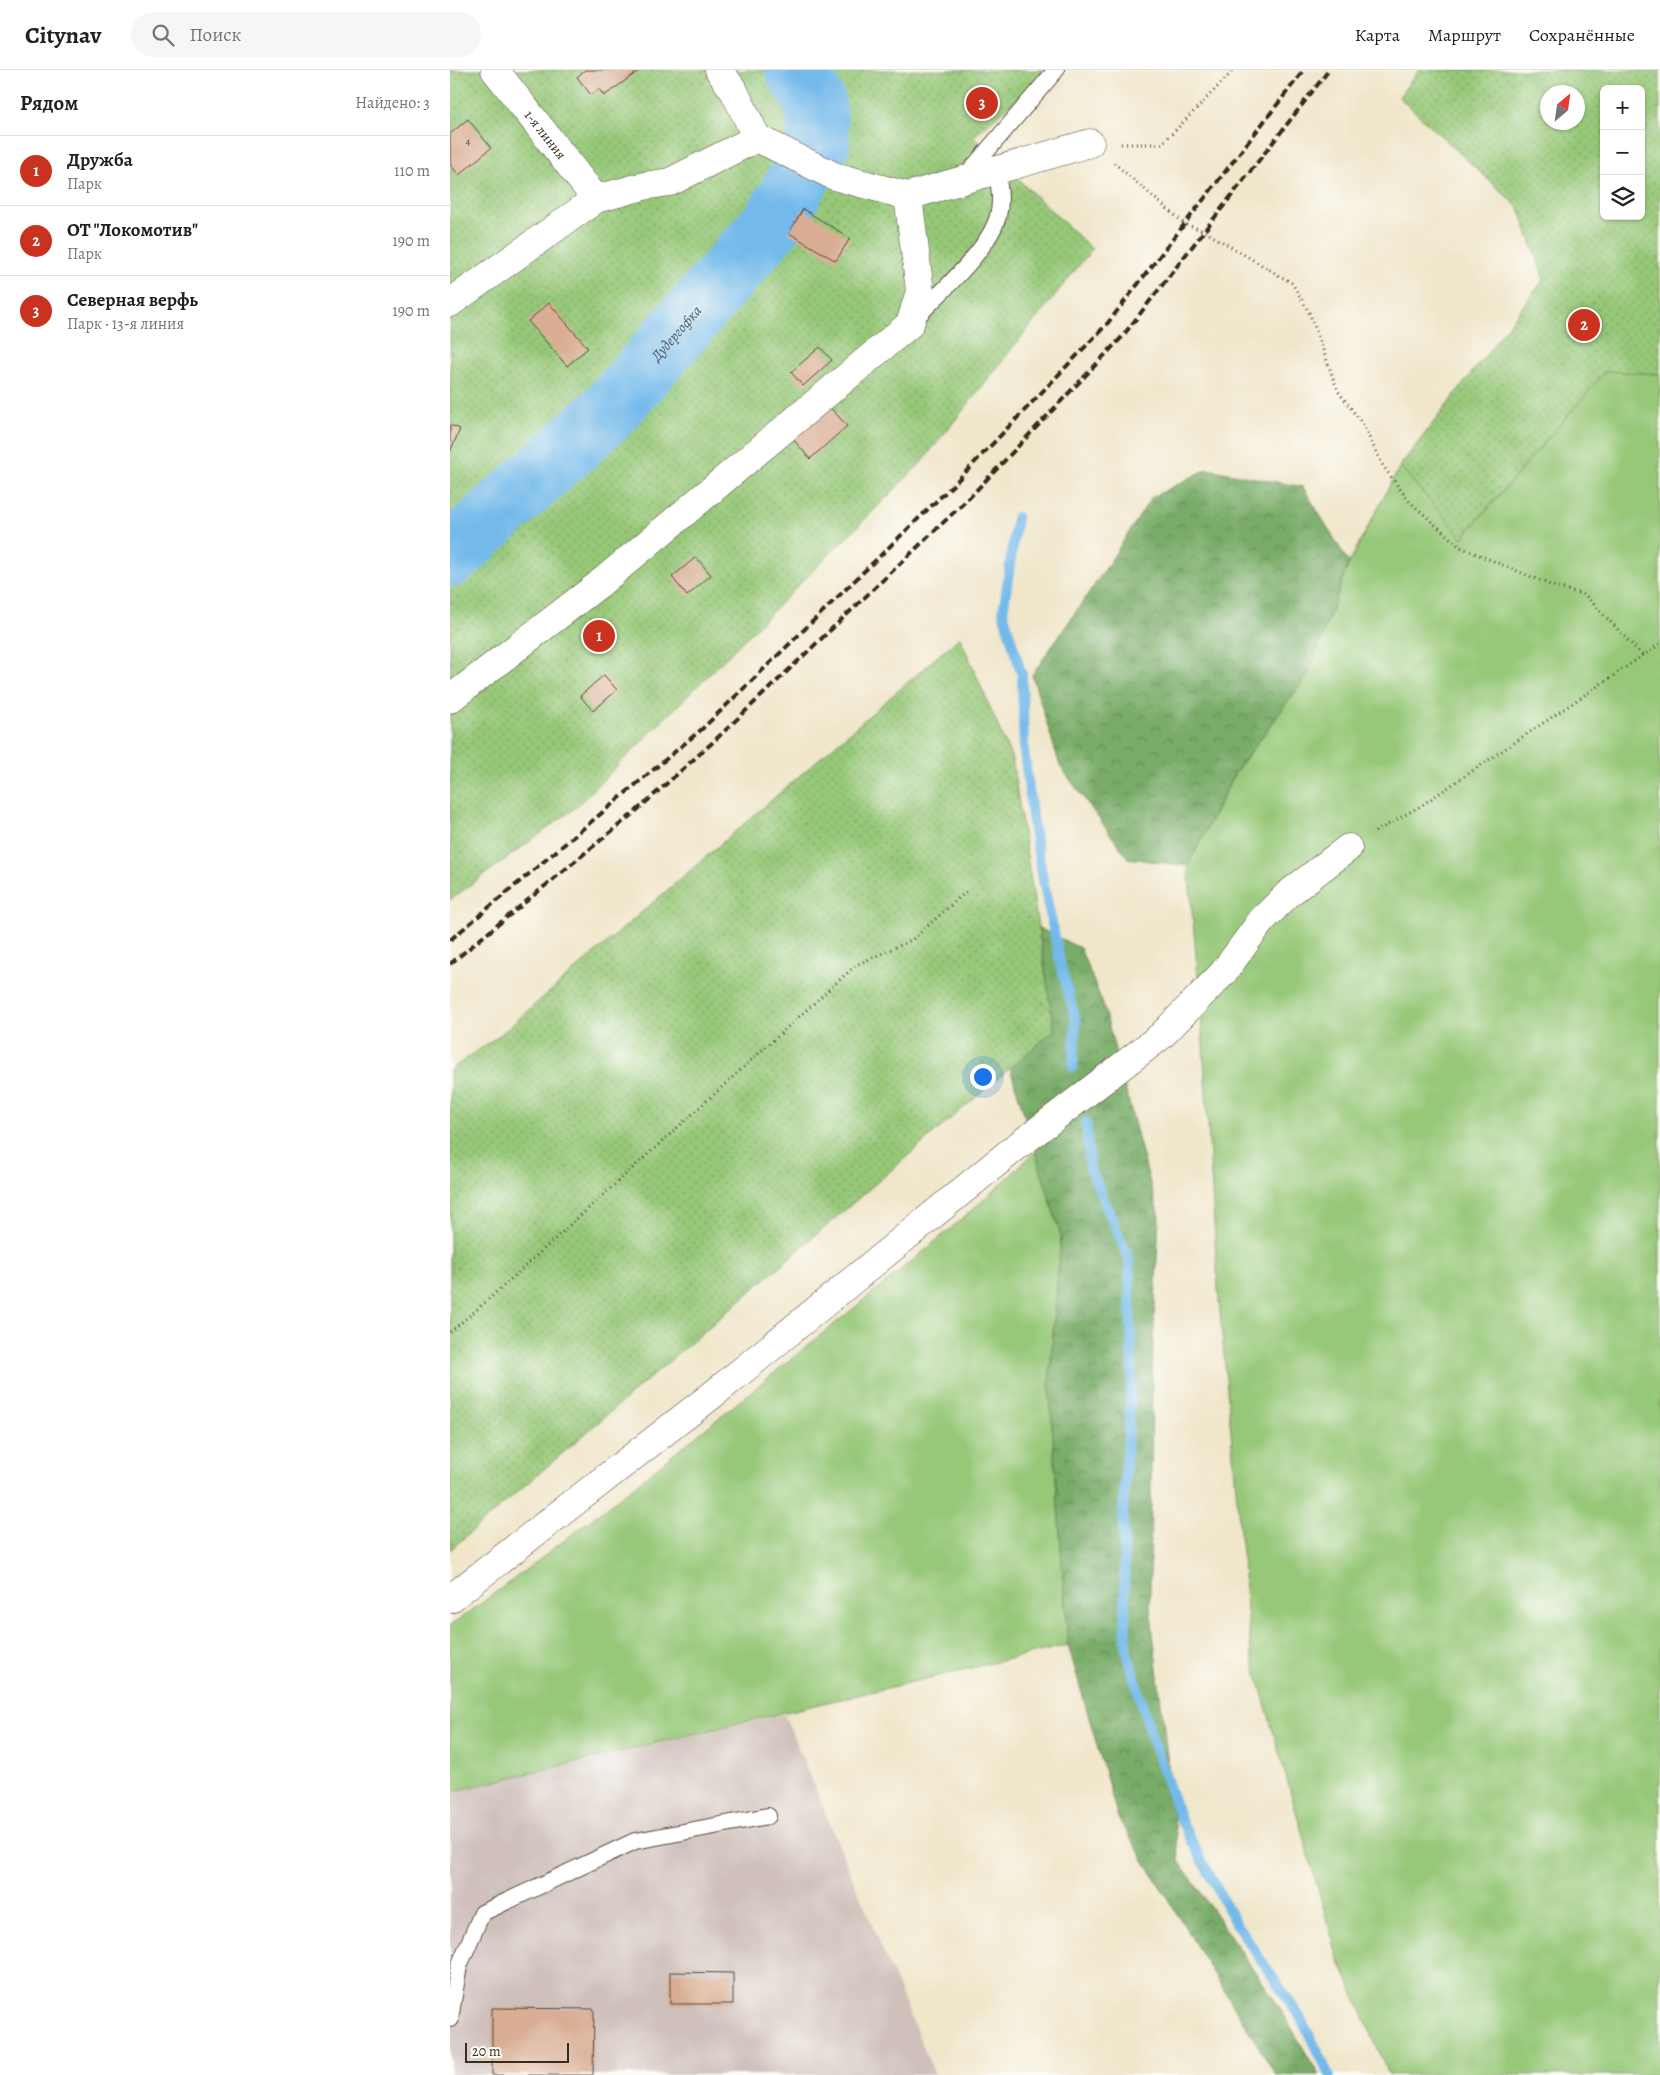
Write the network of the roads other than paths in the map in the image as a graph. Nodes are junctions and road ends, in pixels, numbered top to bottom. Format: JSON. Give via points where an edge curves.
{"nodes":[{"id":1,"x":496,"y":70,"type":"edge"},
{"id":2,"x":719,"y":70,"type":"edge"},
{"id":3,"x":1056,"y":70,"type":"edge"},
{"id":4,"x":769,"y":143,"type":"junction"},
{"id":5,"x":1090,"y":143,"type":"road end"},
{"id":6,"x":997,"y":170,"type":"junction"},
{"id":7,"x":962,"y":180,"type":"junction"},
{"id":8,"x":908,"y":196,"type":"junction"},
{"id":9,"x":596,"y":199,"type":"junction"},
{"id":10,"x":450,"y":303,"type":"edge"},
{"id":11,"x":910,"y":324,"type":"junction"},
{"id":12,"x":450,"y":699,"type":"edge"},
{"id":13,"x":1348,"y":848,"type":"road end"},
{"id":14,"x":450,"y":1599,"type":"edge"},
{"id":15,"x":768,"y":1816,"type":"dead end"},
{"id":16,"x":450,"y":2019,"type":"edge"}],
"edges":[{"from":1,"to":9,"type":"street","name":"1-я линия"},
{"from":2,"to":4,"type":"street"},
{"from":3,"to":7,"type":"lane"},
{"from":4,"to":8,"type":"street","via":[[834,176]]},
{"from":4,"to":9,"type":"street","via":[[670,182]]},
{"from":5,"to":6,"type":"street"},
{"from":6,"to":7,"type":"street"},
{"from":6,"to":11,"type":"lane","via":[[1001,199],[998,218],[980,249]]},
{"from":7,"to":8,"type":"street"},
{"from":8,"to":11,"type":"street","via":[[920,291]]},
{"from":9,"to":10,"type":"street"},
{"from":11,"to":12,"type":"street","via":[[598,585]]},
{"from":13,"to":14,"type":"street","via":[[1288,894],[1262,920],[1223,973],[1160,1036],[1011,1151],[716,1392]]},
{"from":15,"to":16,"type":"lane","via":[[635,1841],[482,1913],[459,1966]]}]}
